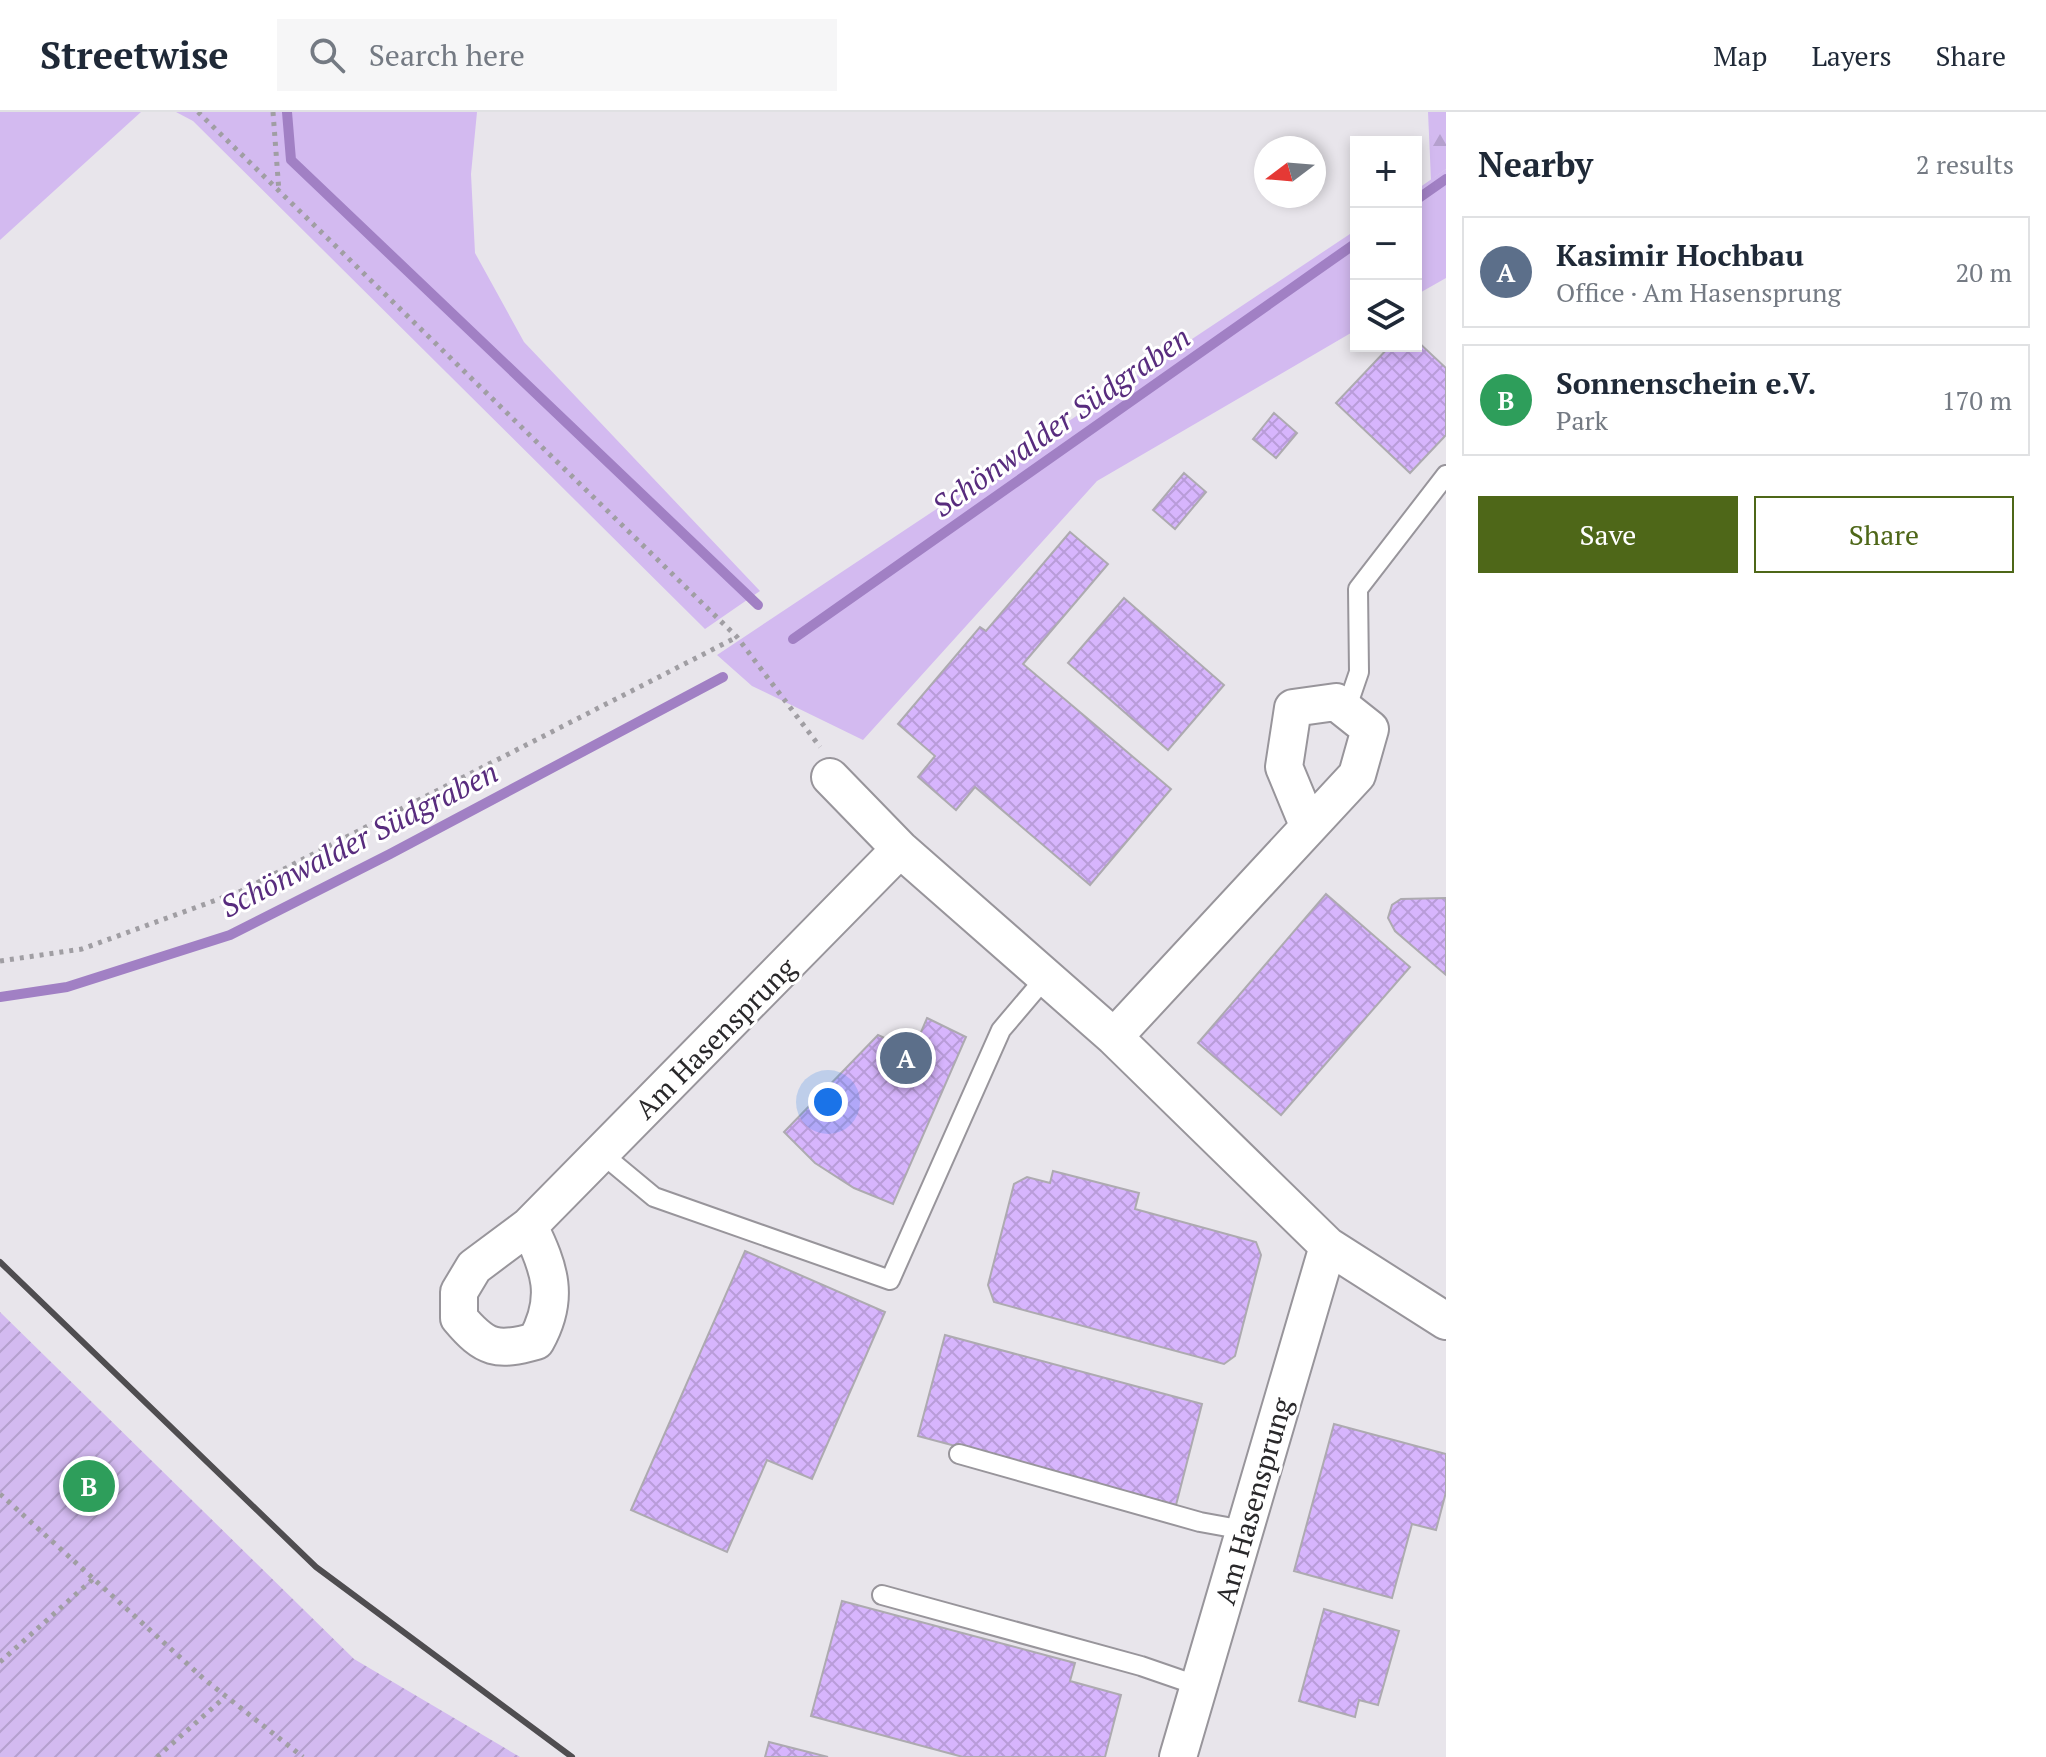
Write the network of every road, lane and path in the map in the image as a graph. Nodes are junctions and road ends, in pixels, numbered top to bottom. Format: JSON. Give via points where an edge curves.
{"nodes":[{"id":1,"x":198,"y":112,"type":"edge"},
{"id":2,"x":273,"y":112,"type":"edge"},
{"id":3,"x":279,"y":193,"type":"junction"},
{"id":4,"x":1446,"y":475,"type":"edge"},
{"id":5,"x":737,"y":637,"type":"junction"},
{"id":6,"x":1346,"y":710,"type":"junction"},
{"id":7,"x":830,"y":777,"type":"joint"},
{"id":8,"x":1308,"y":825,"type":"junction"},
{"id":9,"x":900,"y":849,"type":"junction"},
{"id":10,"x":0,"y":961,"type":"edge"},
{"id":11,"x":1046,"y":977,"type":"junction"},
{"id":12,"x":1114,"y":1037,"type":"junction"},
{"id":13,"x":601,"y":1153,"type":"junction"},
{"id":14,"x":529,"y":1226,"type":"dead end"},
{"id":15,"x":1328,"y":1246,"type":"junction"},
{"id":16,"x":1446,"y":1321,"type":"edge"},
{"id":17,"x":959,"y":1454,"type":"dead end"},
{"id":18,"x":0,"y":1494,"type":"edge"},
{"id":19,"x":1244,"y":1530,"type":"junction"},
{"id":20,"x":93,"y":1579,"type":"junction"},
{"id":21,"x":882,"y":1595,"type":"dead end"},
{"id":22,"x":0,"y":1662,"type":"edge"},
{"id":23,"x":1199,"y":1686,"type":"junction"},
{"id":24,"x":226,"y":1696,"type":"junction"},
{"id":25,"x":157,"y":1757,"type":"edge"},
{"id":26,"x":303,"y":1757,"type":"edge"},
{"id":27,"x":1178,"y":1757,"type":"edge"}],
"edges":[{"from":1,"to":3,"type":"path"},
{"from":2,"to":3,"type":"path"},
{"from":3,"to":5,"type":"path"},
{"from":4,"to":6,"type":"lane","via":[[1358,589],[1359,672]]},
{"from":5,"to":7,"type":"path","via":[[819,743]]},
{"from":5,"to":10,"type":"path","via":[[241,891],[82,949]]},
{"from":6,"to":8,"type":"street","via":[[1370,729],[1357,775]]},
{"from":6,"to":8,"type":"street","via":[[1336,702],[1293,708],[1284,767]]},
{"from":7,"to":9,"type":"street"},
{"from":8,"to":12,"type":"street"},
{"from":9,"to":11,"type":"street"},
{"from":9,"to":13,"type":"street","name":"Am Hasensprung"},
{"from":11,"to":12,"type":"street"},
{"from":11,"to":13,"type":"lane","via":[[1001,1030],[890,1280],[654,1197]]},
{"from":12,"to":15,"type":"street"},
{"from":13,"to":14,"type":"street","name":"Am Hasensprung"},
{"from":15,"to":16,"type":"street"},
{"from":15,"to":19,"type":"street","name":"Am Hasensprung"},
{"from":17,"to":19,"type":"lane"},
{"from":18,"to":20,"type":"path"},
{"from":19,"to":23,"type":"street","name":"Am Hasensprung"},
{"from":20,"to":22,"type":"path"},
{"from":20,"to":24,"type":"path"},
{"from":21,"to":23,"type":"lane"},
{"from":23,"to":27,"type":"street","name":"Am Hasensprung"},
{"from":24,"to":25,"type":"path"},
{"from":24,"to":26,"type":"path"}]}
